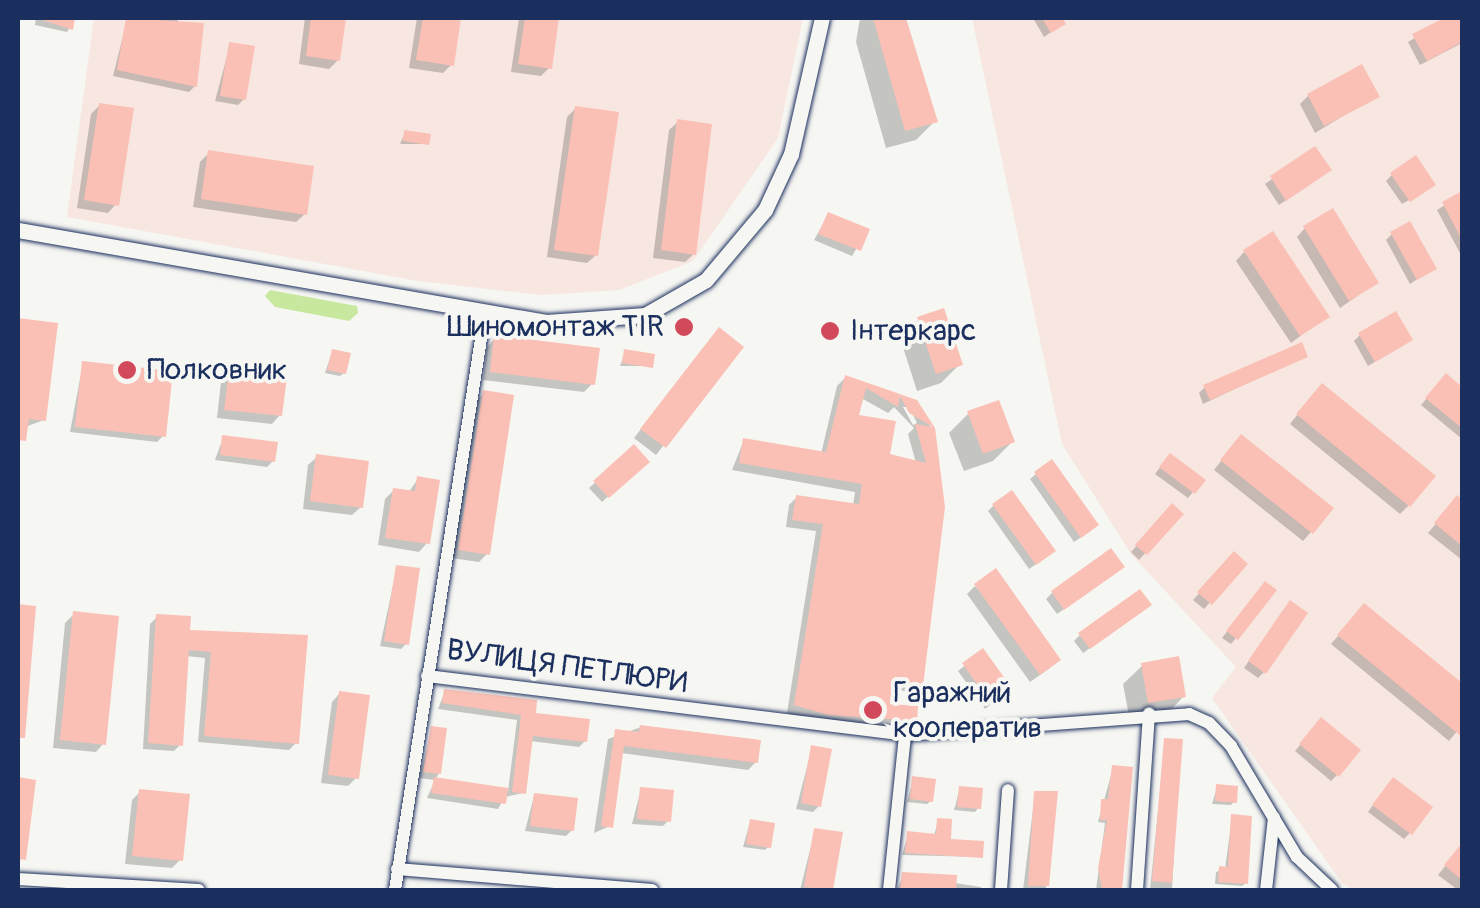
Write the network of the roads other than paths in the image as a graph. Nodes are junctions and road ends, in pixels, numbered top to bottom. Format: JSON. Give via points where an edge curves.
{"nodes":[{"id":1,"x":822,"y":18,"type":"edge"},
{"id":2,"x":18,"y":230,"type":"edge"},
{"id":3,"x":485,"y":313,"type":"junction"},
{"id":4,"x":427,"y":676,"type":"junction"},
{"id":5,"x":1149,"y":712,"type":"junction"},
{"id":6,"x":905,"y":735,"type":"junction"},
{"id":7,"x":1008,"y":790,"type":"dead end"},
{"id":8,"x":1274,"y":817,"type":"junction"},
{"id":9,"x":397,"y":870,"type":"junction"},
{"id":10,"x":18,"y":879,"type":"edge"},
{"id":11,"x":468,"y":884,"type":"edge"},
{"id":12,"x":199,"y":890,"type":"edge"},
{"id":13,"x":395,"y":890,"type":"edge"},
{"id":14,"x":652,"y":890,"type":"edge"},
{"id":15,"x":889,"y":890,"type":"edge"},
{"id":16,"x":1001,"y":890,"type":"edge"},
{"id":17,"x":1137,"y":890,"type":"edge"},
{"id":18,"x":1266,"y":890,"type":"edge"},
{"id":19,"x":1332,"y":890,"type":"edge"}],
"edges":[{"from":1,"to":3,"type":"main road","via":[[779,185],[746,238],[706,280],[645,315],[613,321]]},
{"from":2,"to":3,"type":"main road"},
{"from":3,"to":4,"type":"street","name":"ВУЛИЦЯ ПЕТЛЮРИ"},
{"from":4,"to":6,"type":"street","name":"ВУЛИЦЯ ПЕТЛЮРИ"},
{"from":4,"to":9,"type":"street"},
{"from":5,"to":6,"type":"street","name":"ВУЛИЦЯ ПЕТЛЮРИ"},
{"from":5,"to":8,"type":"street","name":"ВУЛИЦЯ ПЕТЛЮРИ","via":[[1189,714],[1209,724]]},
{"from":5,"to":17,"type":"street"},
{"from":6,"to":15,"type":"street"},
{"from":7,"to":16,"type":"street"},
{"from":8,"to":18,"type":"street"},
{"from":8,"to":19,"type":"street","name":"ВУЛИЦЯ ПЕТЛЮРИ","via":[[1297,856]]},
{"from":9,"to":11,"type":"street"},
{"from":9,"to":13,"type":"street"},
{"from":10,"to":12,"type":"street"},
{"from":11,"to":14,"type":"street"}]}
